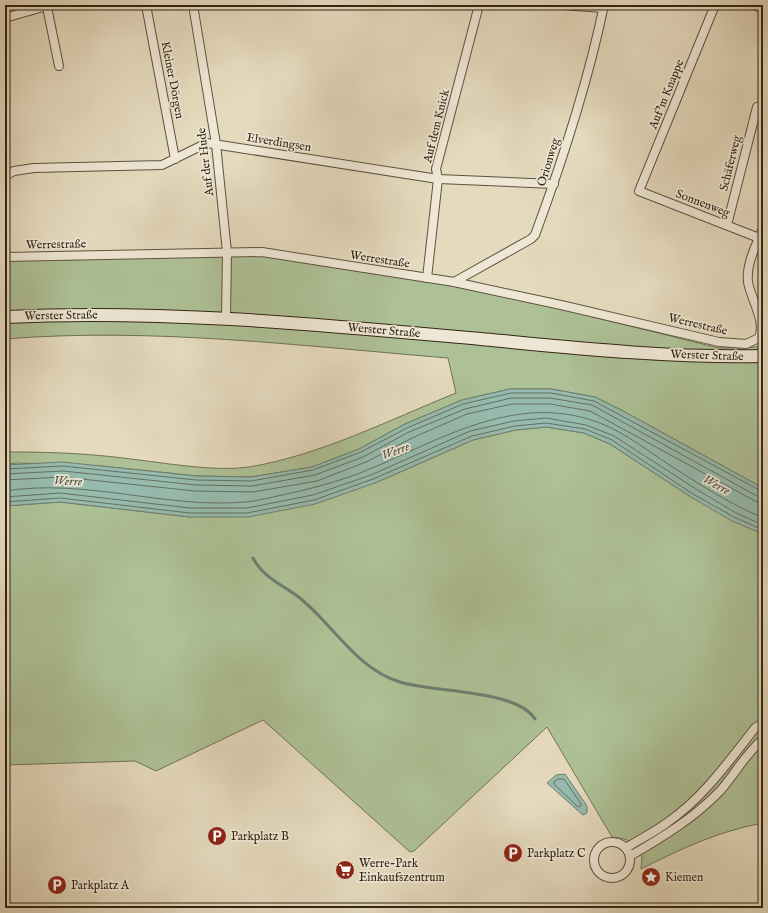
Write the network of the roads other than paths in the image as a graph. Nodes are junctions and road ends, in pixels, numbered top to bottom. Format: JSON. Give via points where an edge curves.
{"nodes":[{"id":1,"x":146,"y":5,"type":"edge"},
{"id":2,"x":193,"y":5,"type":"edge"},
{"id":3,"x":479,"y":5,"type":"edge"},
{"id":4,"x":563,"y":5,"type":"edge"},
{"id":5,"x":715,"y":5,"type":"edge"},
{"id":6,"x":754,"y":5,"type":"edge"},
{"id":7,"x":49,"y":6,"type":"edge"},
{"id":8,"x":604,"y":6,"type":"edge"},
{"id":9,"x":763,"y":9,"type":"edge"},
{"id":10,"x":5,"y":18,"type":"edge"},
{"id":11,"x":59,"y":66,"type":"dead end"},
{"id":12,"x":757,"y":107,"type":"dead end"},
{"id":13,"x":216,"y":144,"type":"junction"},
{"id":14,"x":175,"y":160,"type":"junction"},
{"id":15,"x":5,"y":176,"type":"edge"},
{"id":16,"x":438,"y":179,"type":"junction"},
{"id":17,"x":554,"y":184,"type":"junction"},
{"id":18,"x":639,"y":191,"type":"joint"},
{"id":19,"x":727,"y":225,"type":"junction"},
{"id":20,"x":763,"y":229,"type":"edge"},
{"id":21,"x":759,"y":238,"type":"junction"},
{"id":22,"x":227,"y":252,"type":"junction"},
{"id":23,"x":5,"y":257,"type":"edge"},
{"id":24,"x":427,"y":278,"type":"junction"},
{"id":25,"x":454,"y":282,"type":"junction"},
{"id":26,"x":5,"y":317,"type":"edge"},
{"id":27,"x":226,"y":318,"type":"junction"},
{"id":28,"x":763,"y":356,"type":"edge"},
{"id":29,"x":763,"y":723,"type":"edge"},
{"id":30,"x":763,"y":739,"type":"edge"},
{"id":31,"x":626,"y":848,"type":"junction"},
{"id":32,"x":630,"y":856,"type":"junction"}],
"edges":[{"from":1,"to":14,"type":"street","name":"Kleiner Dörgen"},
{"from":2,"to":13,"type":"street","name":"Auf der Hude"},
{"from":3,"to":16,"type":"street","name":"Auf dem Knick","via":[[436,169]]},
{"from":4,"to":8,"type":"street"},
{"from":5,"to":18,"type":"street","name":"Auf'm Knappe"},
{"from":6,"to":9,"type":"street"},
{"from":7,"to":10,"type":"street"},
{"from":7,"to":11,"type":"street"},
{"from":8,"to":17,"type":"street","name":"Orionweg"},
{"from":12,"to":19,"type":"street","name":"Schäferweg"},
{"from":13,"to":14,"type":"street","name":"Elverdingsen","via":[[207,143]]},
{"from":13,"to":16,"type":"street","name":"Elverdingsen"},
{"from":13,"to":22,"type":"street","name":"Auf der Hude"},
{"from":14,"to":15,"type":"street","name":"Elverdingsen","via":[[162,165],[24,169]]},
{"from":16,"to":17,"type":"street","name":"Elverdingsen"},
{"from":16,"to":24,"type":"street","name":"Auf dem Knick"},
{"from":17,"to":25,"type":"street","name":"Orionweg","via":[[531,240]]},
{"from":18,"to":19,"type":"street","name":"Sonnenweg"},
{"from":19,"to":21,"type":"street","name":"Sonnenweg"},
{"from":20,"to":21,"type":"street"},
{"from":21,"to":25,"type":"street","name":"Werrestraße","via":[[750,261],[748,280],[761,332],[755,341],[746,344],[719,342]]},
{"from":22,"to":23,"type":"street","name":"Werrestraße"},
{"from":22,"to":24,"type":"street","name":"Werrestraße","via":[[262,252]]},
{"from":22,"to":27,"type":"street","name":"Auf der Hude"},
{"from":24,"to":25,"type":"street","name":"Werrestraße"},
{"from":26,"to":27,"type":"main road","name":"Werster Straße","via":[[111,314]]},
{"from":27,"to":28,"type":"main road","name":"Werster Straße","via":[[621,352],[726,357]]},
{"from":29,"to":31,"type":"street","via":[[755,728],[712,782],[691,803],[669,822]]},
{"from":30,"to":32,"type":"street","via":[[698,812],[674,830]]},
{"from":31,"to":32,"type":"street"},
{"from":31,"to":32,"type":"street","via":[[613,842],[600,846],[594,860],[596,868],[600,874],[608,878],[618,878],[626,873],[630,865]]}]}
